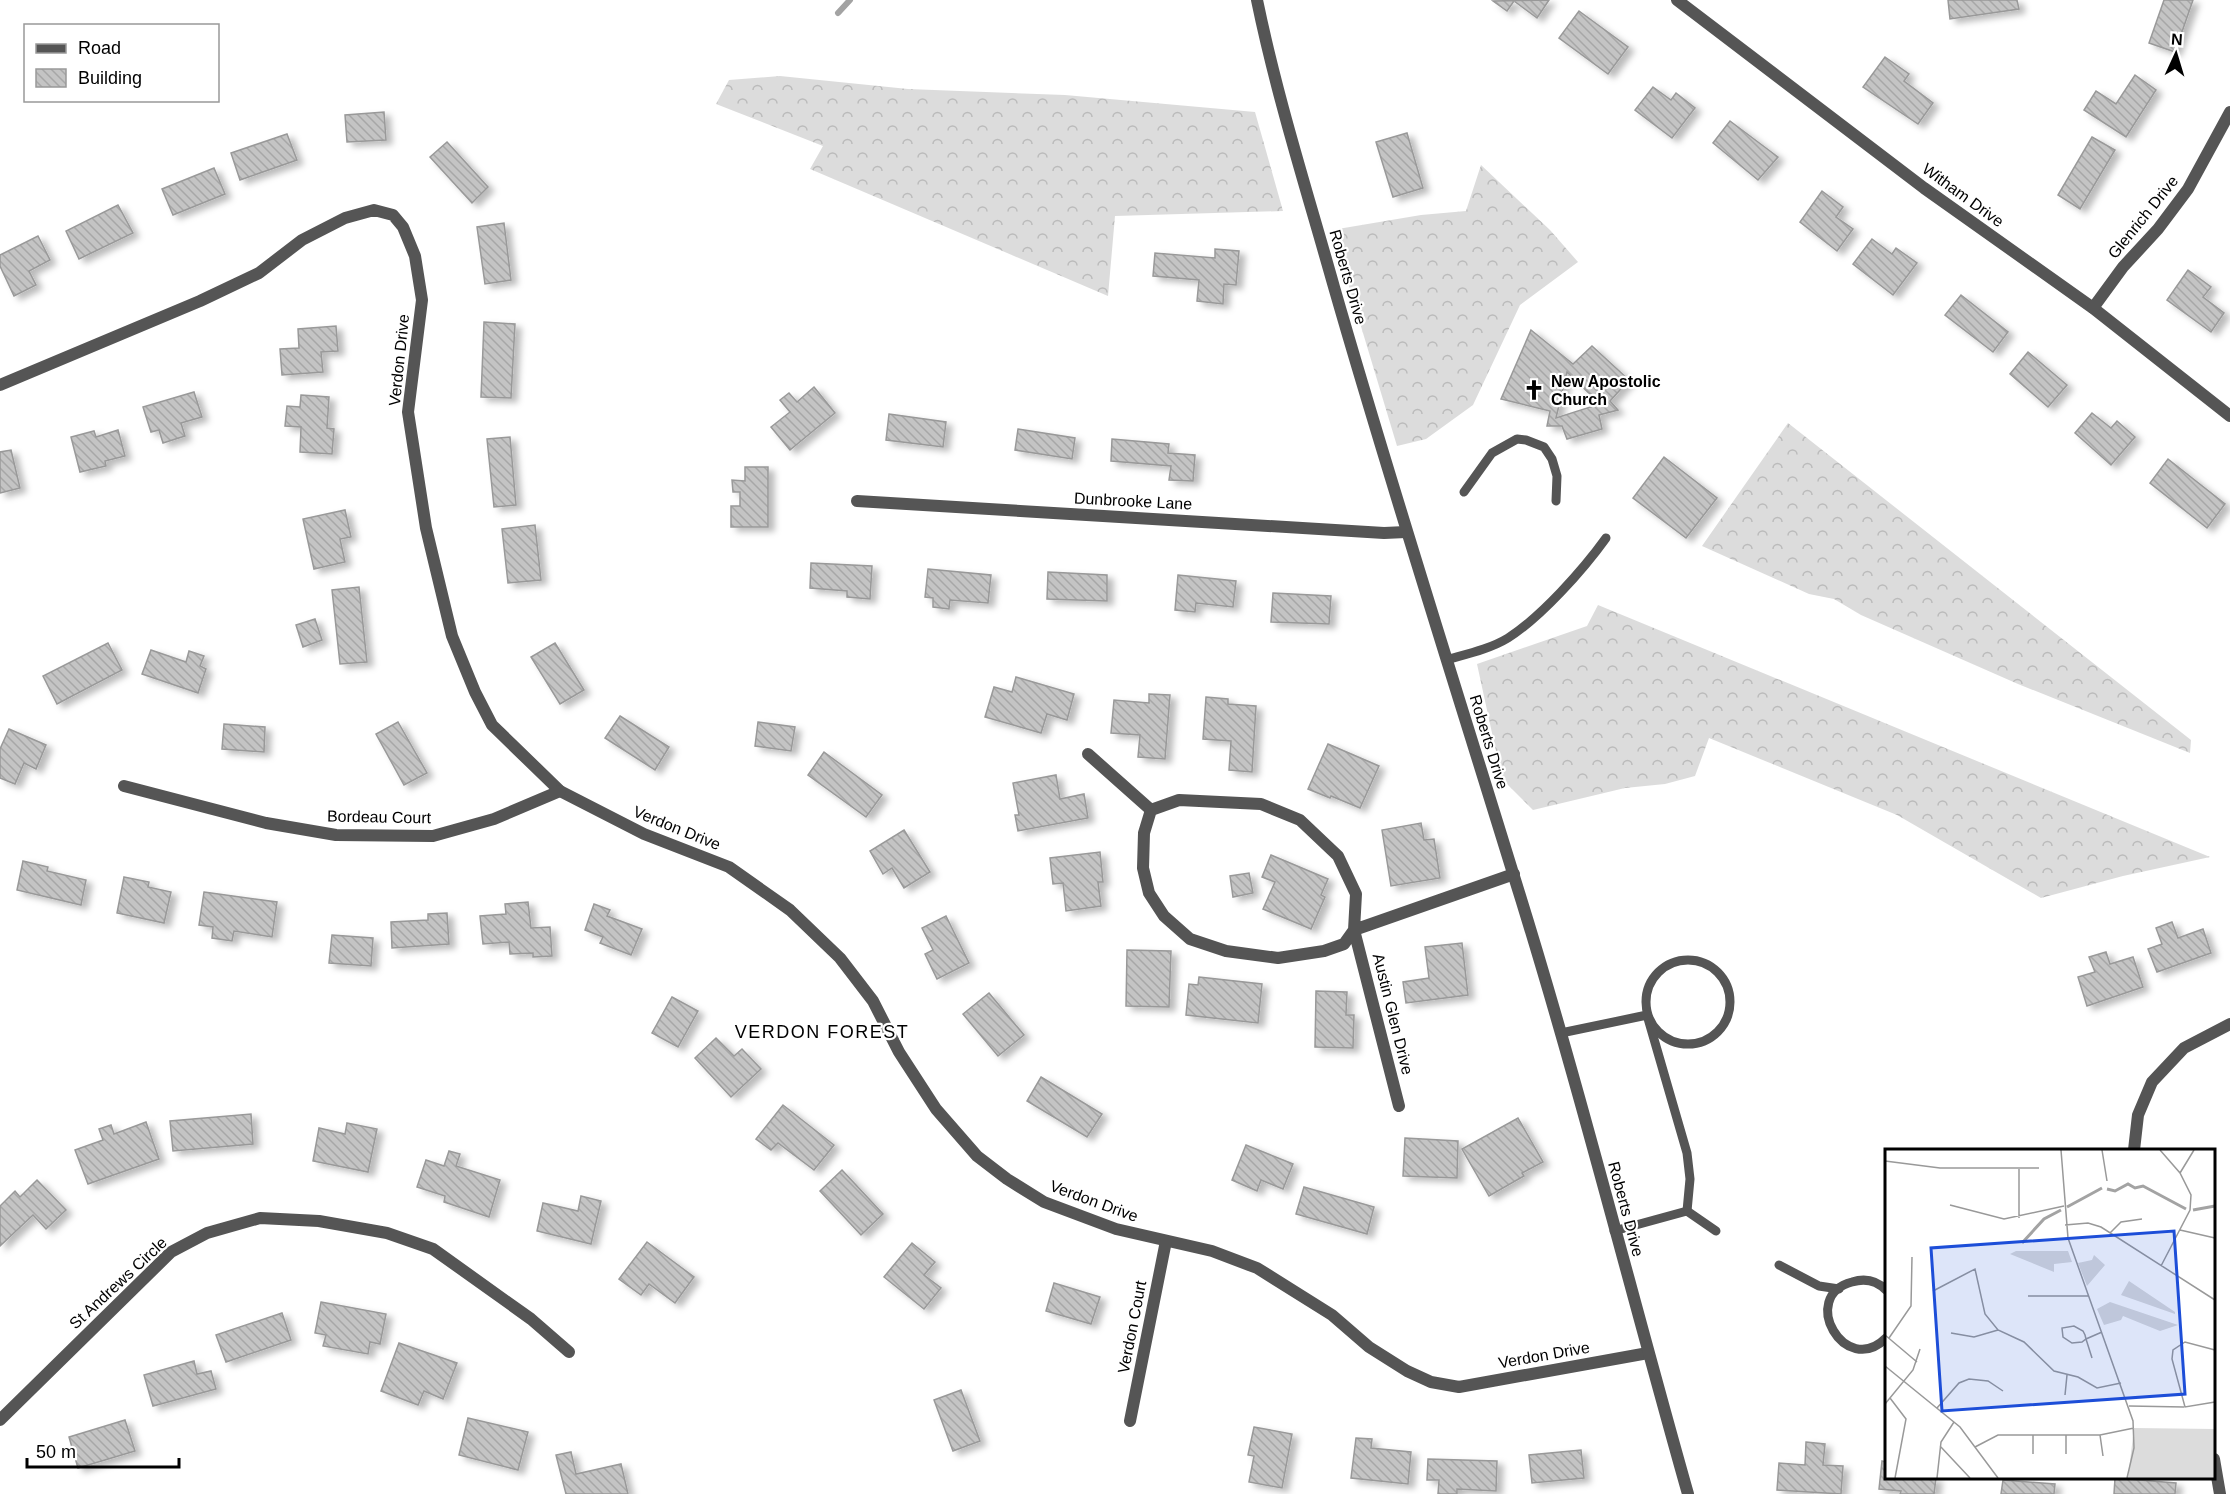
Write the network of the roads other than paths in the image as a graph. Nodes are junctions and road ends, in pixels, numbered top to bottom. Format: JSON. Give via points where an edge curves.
{"nodes":[{"id":1,"x":1257,"y":0,"type":"edge"},
{"id":2,"x":1677,"y":0,"type":"edge"},
{"id":3,"x":2230,"y":112,"type":"edge"},
{"id":4,"x":2093,"y":308,"type":"junction"},
{"id":5,"x":0,"y":385,"type":"edge"},
{"id":6,"x":2230,"y":416,"type":"edge"},
{"id":7,"x":1464,"y":492,"type":"dead end"},
{"id":8,"x":857,"y":501,"type":"dead end"},
{"id":9,"x":1556,"y":501,"type":"dead end"},
{"id":10,"x":1406,"y":532,"type":"junction"},
{"id":11,"x":1606,"y":538,"type":"dead end"},
{"id":12,"x":1446,"y":660,"type":"junction"},
{"id":13,"x":1088,"y":754,"type":"dead end"},
{"id":14,"x":124,"y":786,"type":"dead end"},
{"id":15,"x":560,"y":791,"type":"junction"},
{"id":16,"x":1151,"y":810,"type":"junction"},
{"id":17,"x":1514,"y":874,"type":"junction"},
{"id":18,"x":1354,"y":930,"type":"junction"},
{"id":19,"x":1647,"y":1015,"type":"junction"},
{"id":20,"x":2230,"y":1024,"type":"edge"},
{"id":21,"x":1561,"y":1033,"type":"junction"},
{"id":22,"x":1399,"y":1106,"type":"dead end"},
{"id":23,"x":2134,"y":1149,"type":"edge"},
{"id":24,"x":1687,"y":1211,"type":"junction"},
{"id":25,"x":1614,"y":1231,"type":"junction"},
{"id":26,"x":1716,"y":1231,"type":"dead end"},
{"id":27,"x":1166,"y":1241,"type":"junction"},
{"id":28,"x":1779,"y":1265,"type":"dead end"},
{"id":29,"x":1885,"y":1288,"type":"edge"},
{"id":30,"x":1839,"y":1289,"type":"junction"},
{"id":31,"x":1885,"y":1339,"type":"edge"},
{"id":32,"x":569,"y":1352,"type":"dead end"},
{"id":33,"x":1648,"y":1353,"type":"junction"},
{"id":34,"x":0,"y":1420,"type":"edge"},
{"id":35,"x":1130,"y":1421,"type":"dead end"},
{"id":36,"x":2215,"y":1465,"type":"edge"},
{"id":37,"x":1688,"y":1494,"type":"edge"},
{"id":38,"x":2220,"y":1494,"type":"edge"}],
"edges":[{"from":1,"to":10,"type":"street","name":"Roberts Drive","via":[[1271,68]]},
{"from":2,"to":4,"type":"street","name":"Witham Drive","via":[[1924,189]]},
{"from":3,"to":4,"type":"street","name":"Glenrich Drive","via":[[2188,189]]},
{"from":4,"to":6,"type":"street","name":"Witham Drive"},
{"from":5,"to":15,"type":"street","name":"Verdon Drive","via":[[250,278],[302,240],[345,218],[374,210],[393,215],[403,227],[415,256],[422,300],[408,412],[426,528],[452,636],[492,725]]},
{"from":7,"to":9,"type":"lane","via":[[1492,453],[1517,439],[1544,447],[1552,459],[1557,476]]},
{"from":8,"to":10,"type":"street","name":"Dunbrooke Lane"},
{"from":10,"to":12,"type":"street","name":"Roberts Drive"},
{"from":11,"to":12,"type":"lane","via":[[1589,561],[1529,622],[1507,638]]},
{"from":12,"to":17,"type":"street","name":"Roberts Drive"},
{"from":13,"to":16,"type":"street"},
{"from":14,"to":15,"type":"street","name":"Bordeau Court","via":[[266,823],[347,836],[433,836],[494,819]]},
{"from":15,"to":27,"type":"street","name":"Verdon Drive","via":[[644,834],[729,867],[790,910],[840,958],[873,1001],[899,1052],[936,1109],[977,1156],[1007,1179],[1044,1202],[1116,1229]]},
{"from":16,"to":18,"type":"street","name":"Austin Glen Drive","via":[[1179,800],[1261,804],[1300,820],[1338,856],[1356,894]]},
{"from":16,"to":18,"type":"street","via":[[1143,833],[1143,868],[1149,893],[1164,916],[1190,939],[1226,951],[1278,958],[1334,948],[1344,944]]},
{"from":17,"to":18,"type":"street"},
{"from":17,"to":21,"type":"street","name":"Roberts Drive"},
{"from":18,"to":22,"type":"street","name":"Austin Glen Drive"},
{"from":19,"to":19,"type":"lane","via":[[1670,1040],[1690,1044],[1715,1034],[1724,1024],[1729,997],[1725,984],[1706,965],[1693,961],[1672,964],[1655,976],[1648,988]]},
{"from":19,"to":21,"type":"lane"},
{"from":19,"to":24,"type":"lane","via":[[1687,1154]]},
{"from":20,"to":23,"type":"street","via":[[2184,1048],[2152,1082],[2138,1115]]},
{"from":21,"to":25,"type":"street","name":"Roberts Drive"},
{"from":24,"to":25,"type":"lane"},
{"from":24,"to":26,"type":"lane"},
{"from":25,"to":33,"type":"street","name":"Roberts Drive"},
{"from":27,"to":33,"type":"street","name":"Verdon Drive","via":[[1212,1251],[1257,1268],[1332,1315],[1369,1347],[1431,1382],[1459,1387]]},
{"from":27,"to":35,"type":"street","name":"Verdon Court"},
{"from":28,"to":30,"type":"lane","via":[[1819,1286]]},
{"from":29,"to":30,"type":"lane","via":[[1859,1280]]},
{"from":30,"to":31,"type":"lane","via":[[1828,1309],[1828,1320],[1839,1340],[1860,1349],[1872,1348]]},
{"from":32,"to":34,"type":"street","name":"St Andrews Circle","via":[[531,1319],[433,1249],[387,1233],[330,1223],[260,1218],[207,1233],[171,1252]]},
{"from":33,"to":37,"type":"street","name":"Roberts Drive"},
{"from":36,"to":38,"type":"street"}]}
